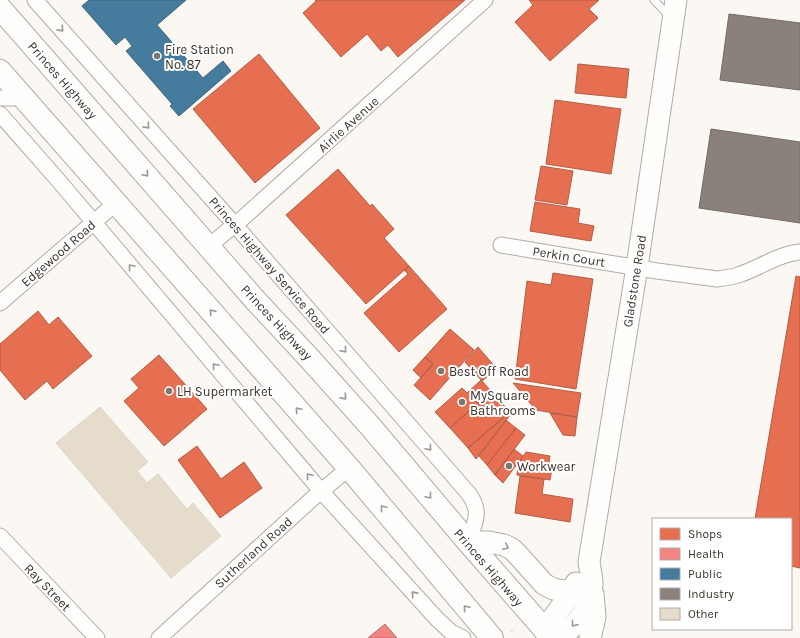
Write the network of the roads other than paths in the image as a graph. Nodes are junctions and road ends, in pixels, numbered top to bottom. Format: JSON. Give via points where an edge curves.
{"nodes":[{"id":1,"x":35,"y":0,"type":"edge"},
{"id":2,"x":485,"y":0,"type":"edge"},
{"id":3,"x":654,"y":0,"type":"edge"},
{"id":4,"x":676,"y":0,"type":"edge"},
{"id":5,"x":0,"y":8,"type":"edge"},
{"id":6,"x":673,"y":20,"type":"junction"},
{"id":7,"x":0,"y":71,"type":"edge"},
{"id":8,"x":0,"y":98,"type":"edge"},
{"id":9,"x":24,"y":98,"type":"junction"},
{"id":10,"x":0,"y":114,"type":"edge"},
{"id":11,"x":116,"y":203,"type":"junction"},
{"id":12,"x":93,"y":222,"type":"junction"},
{"id":13,"x":235,"y":224,"type":"junction"},
{"id":14,"x":502,"y":245,"type":"dead end"},
{"id":15,"x":209,"y":246,"type":"junction"},
{"id":16,"x":800,"y":252,"type":"edge"},
{"id":17,"x":637,"y":267,"type":"junction"},
{"id":18,"x":0,"y":303,"type":"edge"},
{"id":19,"x":349,"y":468,"type":"junction"},
{"id":20,"x":321,"y":491,"type":"junction"},
{"id":21,"x":468,"y":542,"type":"junction"},
{"id":22,"x":2,"y":543,"type":"edge"},
{"id":23,"x":589,"y":562,"type":"junction"},
{"id":24,"x":592,"y":584,"type":"junction"},
{"id":25,"x":570,"y":592,"type":"junction"},
{"id":26,"x":501,"y":635,"type":"edge"},
{"id":27,"x":549,"y":636,"type":"edge"},
{"id":28,"x":97,"y":638,"type":"edge"},
{"id":29,"x":158,"y":638,"type":"edge"},
{"id":30,"x":463,"y":638,"type":"edge"},
{"id":31,"x":590,"y":638,"type":"edge"}],
"edges":[{"from":1,"to":13,"type":"street","name":"Princes Highway Service Road","one_way":true},
{"from":2,"to":13,"type":"street","name":"Airlie Avenue"},
{"from":3,"to":6,"type":"lane"},
{"from":4,"to":6,"type":"main road","name":"Gladstone Road"},
{"from":5,"to":15,"type":"highway","name":"Princes Highway","one_way":true},
{"from":6,"to":17,"type":"main road","name":"Gladstone Road"},
{"from":7,"to":9,"type":"highway"},
{"from":8,"to":9,"type":"street"},
{"from":9,"to":11,"type":"highway"},
{"from":10,"to":12,"type":"street"},
{"from":11,"to":12,"type":"street","name":"Edgewood Road"},
{"from":19,"to":11,"type":"highway","one_way":true},
{"from":12,"to":18,"type":"street","name":"Edgewood Road"},
{"from":20,"to":12,"type":"street","one_way":true},
{"from":13,"to":15,"type":"street","name":"Airlie Avenue"},
{"from":13,"to":21,"type":"street","name":"Princes Highway Service Road","one_way":true,"via":[[469,494],[476,506],[477,516]]},
{"from":14,"to":17,"type":"street","name":"Perkin Court"},
{"from":15,"to":21,"type":"highway","name":"Princes Highway","one_way":true,"via":[[370,426]]},
{"from":16,"to":17,"type":"street","name":"Perkin Court","via":[[790,253],[741,275],[725,278],[708,279]]},
{"from":17,"to":23,"type":"main road","name":"Gladstone Road"},
{"from":19,"to":20,"type":"street","name":"Sutherland Road"},
{"from":26,"to":19,"type":"highway","one_way":true},
{"from":20,"to":29,"type":"street","name":"Sutherland Road"},
{"from":30,"to":20,"type":"street","one_way":true,"via":[[451,632],[437,619]]},
{"from":21,"to":25,"type":"main road","one_way":true,"via":[[504,545],[512,549],[547,586]]},
{"from":21,"to":27,"type":"highway","name":"Princes Highway"},
{"from":22,"to":28,"type":"street","name":"Ray Street"},
{"from":23,"to":24,"type":"main road","name":"Gladstone Road"},
{"from":23,"to":25,"type":"main road","name":"Gladstone Road"},
{"from":24,"to":27,"type":"main road","name":"Gladstone Road","one_way":true,"via":[[585,609],[573,626]]},
{"from":24,"to":31,"type":"main road","via":[[595,620]]},
{"from":25,"to":27,"type":"main road","name":"Gladstone Road"}]}
